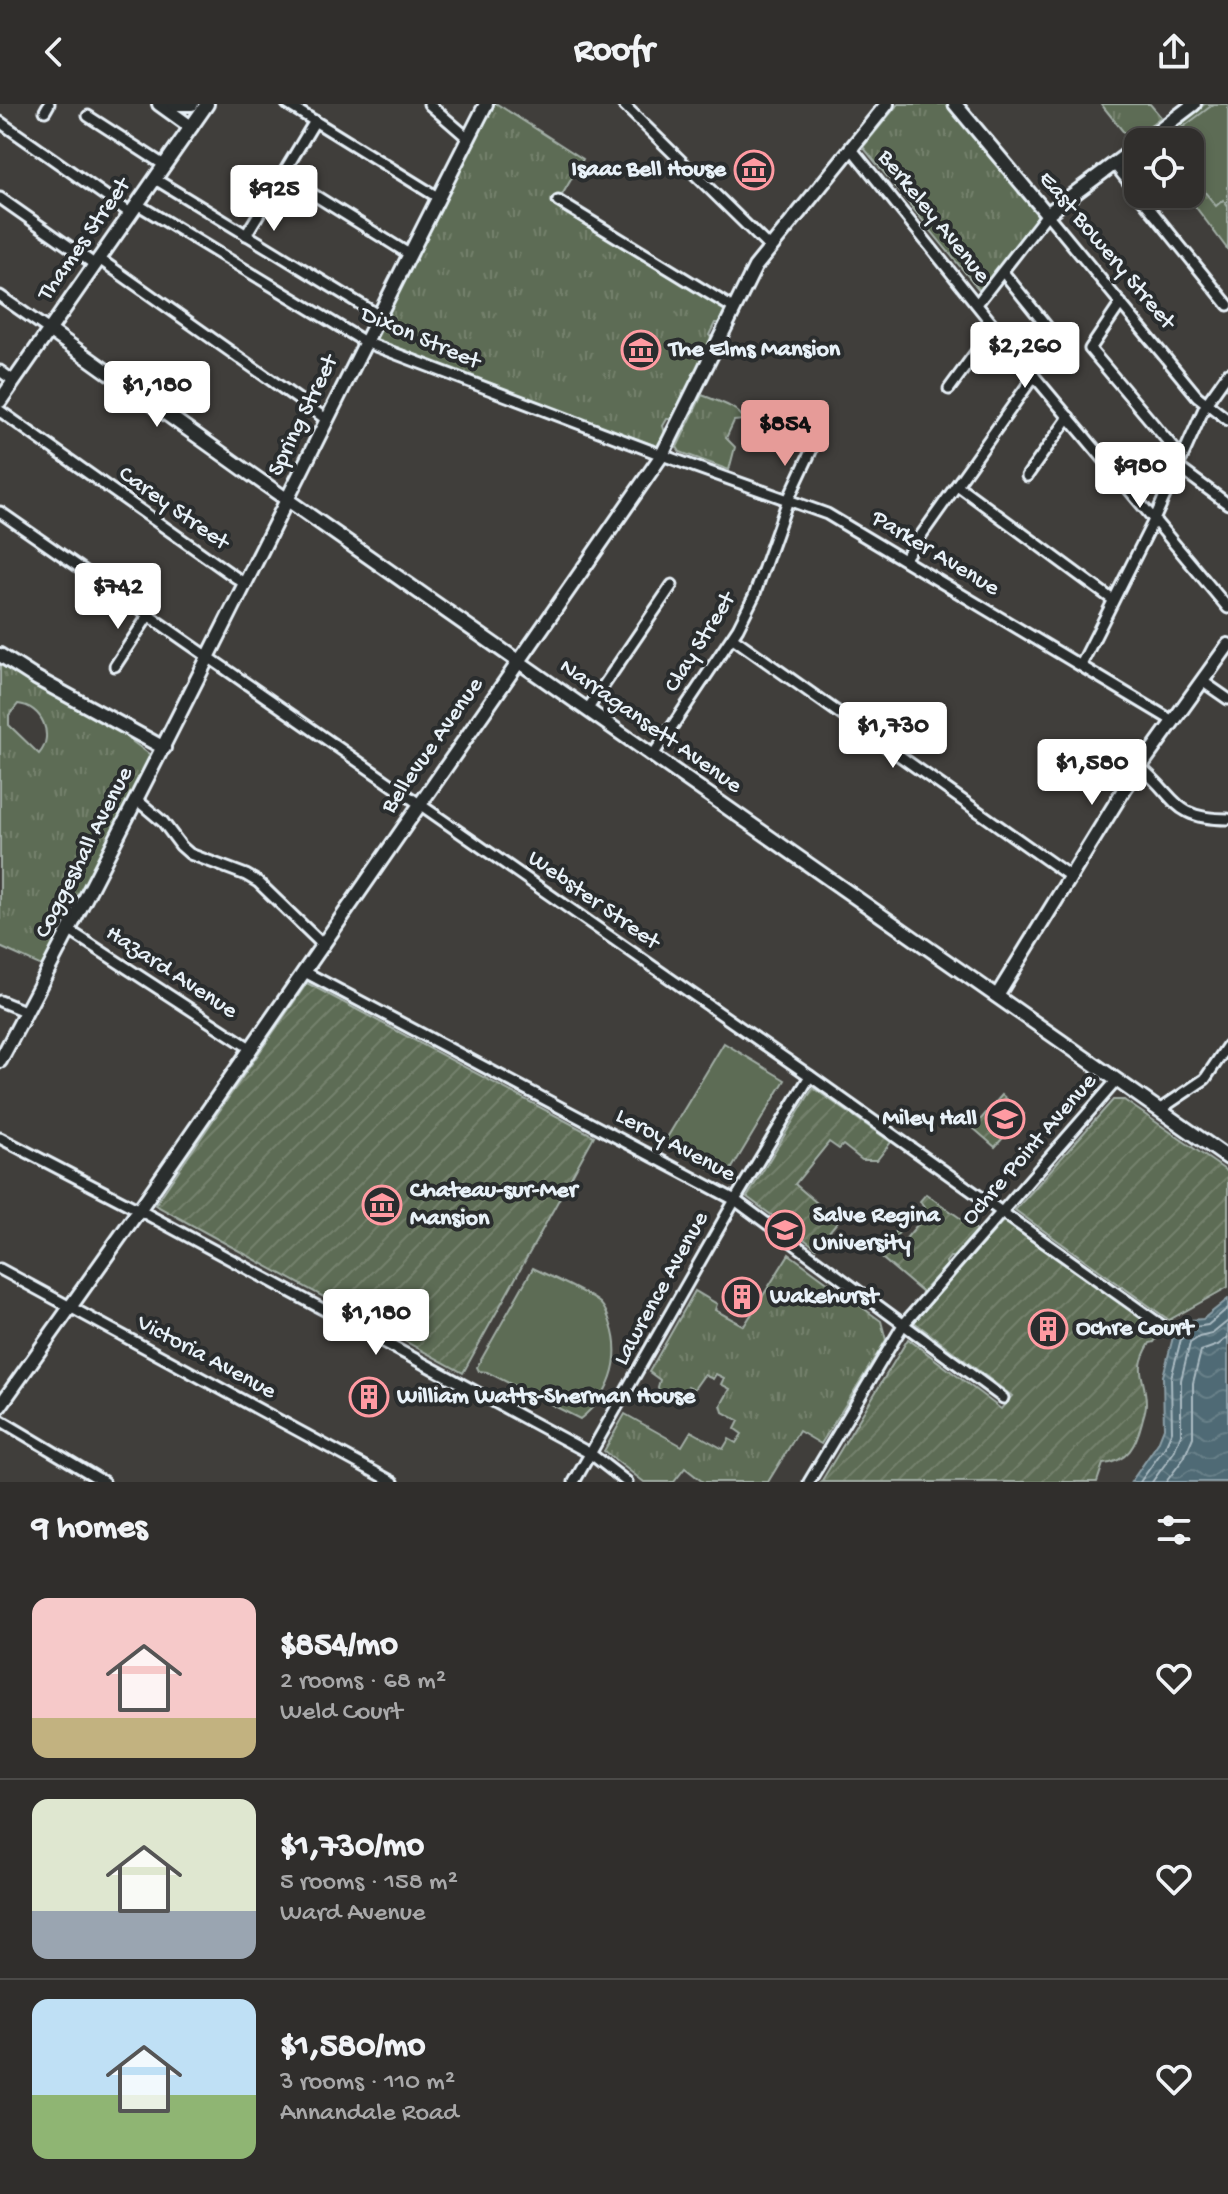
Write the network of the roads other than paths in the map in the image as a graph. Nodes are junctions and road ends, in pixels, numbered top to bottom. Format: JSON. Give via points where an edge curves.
{"nodes":[{"id":1,"x":159,"y":104,"type":"edge"},
{"id":2,"x":173,"y":104,"type":"edge"},
{"id":3,"x":192,"y":104,"type":"edge"},
{"id":4,"x":207,"y":104,"type":"edge"},
{"id":5,"x":287,"y":104,"type":"edge"},
{"id":6,"x":429,"y":104,"type":"edge"},
{"id":7,"x":486,"y":104,"type":"edge"},
{"id":8,"x":623,"y":104,"type":"edge"},
{"id":9,"x":887,"y":104,"type":"edge"},
{"id":10,"x":955,"y":104,"type":"edge"},
{"id":11,"x":1194,"y":104,"type":"edge"},
{"id":12,"x":88,"y":116,"type":"dead end"},
{"id":13,"x":315,"y":121,"type":"junction"},
{"id":14,"x":0,"y":122,"type":"edge"},
{"id":15,"x":191,"y":127,"type":"junction"},
{"id":16,"x":1162,"y":128,"type":"edge"},
{"id":17,"x":468,"y":138,"type":"junction"},
{"id":18,"x":851,"y":148,"type":"junction"},
{"id":19,"x":1124,"y":156,"type":"edge"},
{"id":20,"x":1114,"y":164,"type":"junction"},
{"id":21,"x":164,"y":165,"type":"junction"},
{"id":22,"x":282,"y":175,"type":"junction"},
{"id":23,"x":1124,"y":176,"type":"edge"},
{"id":24,"x":155,"y":179,"type":"junction"},
{"id":25,"x":0,"y":198,"type":"edge"},
{"id":26,"x":439,"y":198,"type":"junction"},
{"id":27,"x":558,"y":201,"type":"dead end"},
{"id":28,"x":1149,"y":208,"type":"edge"},
{"id":29,"x":134,"y":209,"type":"junction"},
{"id":30,"x":1047,"y":214,"type":"junction"},
{"id":31,"x":246,"y":235,"type":"junction"},
{"id":32,"x":770,"y":248,"type":"junction"},
{"id":33,"x":409,"y":254,"type":"junction"},
{"id":34,"x":96,"y":261,"type":"junction"},
{"id":35,"x":1003,"y":272,"type":"junction"},
{"id":36,"x":0,"y":296,"type":"edge"},
{"id":37,"x":1121,"y":303,"type":"junction"},
{"id":38,"x":977,"y":304,"type":"junction"},
{"id":39,"x":1228,"y":305,"type":"edge"},
{"id":40,"x":733,"y":308,"type":"junction"},
{"id":41,"x":378,"y":315,"type":"junction"},
{"id":42,"x":995,"y":326,"type":"junction"},
{"id":43,"x":49,"y":330,"type":"junction"},
{"id":44,"x":365,"y":342,"type":"junction"},
{"id":45,"x":1027,"y":366,"type":"junction"},
{"id":46,"x":0,"y":371,"type":"edge"},
{"id":47,"x":1228,"y":373,"type":"edge"},
{"id":48,"x":1034,"y":376,"type":"junction"},
{"id":49,"x":14,"y":381,"type":"junction"},
{"id":50,"x":949,"y":389,"type":"dead end"},
{"id":51,"x":0,"y":401,"type":"edge"},
{"id":52,"x":1206,"y":404,"type":"junction"},
{"id":53,"x":0,"y":411,"type":"edge"},
{"id":54,"x":1069,"y":417,"type":"junction"},
{"id":55,"x":326,"y":419,"type":"junction"},
{"id":56,"x":1228,"y":420,"type":"edge"},
{"id":57,"x":811,"y":451,"type":"dead end"},
{"id":58,"x":662,"y":455,"type":"junction"},
{"id":59,"x":1180,"y":462,"type":"junction"},
{"id":60,"x":1027,"y":476,"type":"dead end"},
{"id":61,"x":957,"y":485,"type":"junction"},
{"id":62,"x":287,"y":499,"type":"junction"},
{"id":63,"x":788,"y":500,"type":"junction"},
{"id":64,"x":1228,"y":504,"type":"edge"},
{"id":65,"x":0,"y":512,"type":"edge"},
{"id":66,"x":1154,"y":520,"type":"junction"},
{"id":67,"x":905,"y":558,"type":"junction"},
{"id":68,"x":245,"y":584,"type":"junction"},
{"id":69,"x":672,"y":585,"type":"dead end"},
{"id":70,"x":1113,"y":600,"type":"junction"},
{"id":71,"x":1228,"y":608,"type":"edge"},
{"id":72,"x":148,"y":616,"type":"junction"},
{"id":73,"x":733,"y":638,"type":"junction"},
{"id":74,"x":1228,"y":645,"type":"edge"},
{"id":75,"x":0,"y":655,"type":"edge"},
{"id":76,"x":208,"y":658,"type":"junction"},
{"id":77,"x":518,"y":661,"type":"junction"},
{"id":78,"x":1081,"y":665,"type":"junction"},
{"id":79,"x":115,"y":666,"type":"dead end"},
{"id":80,"x":1202,"y":681,"type":"junction"},
{"id":81,"x":1228,"y":699,"type":"edge"},
{"id":82,"x":587,"y":710,"type":"junction"},
{"id":83,"x":1173,"y":721,"type":"junction"},
{"id":84,"x":164,"y":748,"type":"junction"},
{"id":85,"x":653,"y":755,"type":"junction"},
{"id":86,"x":1140,"y":767,"type":"junction"},
{"id":87,"x":137,"y":800,"type":"junction"},
{"id":88,"x":420,"y":804,"type":"junction"},
{"id":89,"x":1228,"y":819,"type":"edge"},
{"id":90,"x":1071,"y":877,"type":"junction"},
{"id":91,"x":70,"y":931,"type":"junction"},
{"id":92,"x":322,"y":944,"type":"junction"},
{"id":93,"x":303,"y":971,"type":"junction"},
{"id":94,"x":997,"y":996,"type":"junction"},
{"id":95,"x":0,"y":1001,"type":"edge"},
{"id":96,"x":27,"y":1012,"type":"junction"},
{"id":97,"x":1228,"y":1045,"type":"edge"},
{"id":98,"x":250,"y":1048,"type":"junction"},
{"id":99,"x":0,"y":1061,"type":"edge"},
{"id":100,"x":810,"y":1076,"type":"junction"},
{"id":101,"x":1117,"y":1080,"type":"junction"},
{"id":102,"x":1159,"y":1110,"type":"junction"},
{"id":103,"x":0,"y":1138,"type":"edge"},
{"id":104,"x":1228,"y":1158,"type":"edge"},
{"id":105,"x":735,"y":1200,"type":"junction"},
{"id":106,"x":139,"y":1210,"type":"junction"},
{"id":107,"x":1003,"y":1212,"type":"junction"},
{"id":108,"x":0,"y":1269,"type":"edge"},
{"id":109,"x":69,"y":1308,"type":"junction"},
{"id":110,"x":903,"y":1325,"type":"junction"},
{"id":111,"x":1161,"y":1325,"type":"dead end"},
{"id":112,"x":1003,"y":1398,"type":"dead end"},
{"id":113,"x":0,"y":1406,"type":"edge"},
{"id":114,"x":0,"y":1420,"type":"edge"},
{"id":115,"x":591,"y":1454,"type":"junction"},
{"id":116,"x":104,"y":1482,"type":"edge"},
{"id":117,"x":393,"y":1482,"type":"edge"},
{"id":118,"x":574,"y":1482,"type":"edge"},
{"id":119,"x":627,"y":1482,"type":"edge"},
{"id":120,"x":809,"y":1482,"type":"edge"}],
"edges":[{"from":1,"to":15,"type":"main road"},
{"from":2,"to":3,"type":"main road"},
{"from":4,"to":15,"type":"main road","name":"Thames Street"},
{"from":5,"to":13,"type":"street"},
{"from":6,"to":17,"type":"street"},
{"from":7,"to":17,"type":"main road","name":"Spring Street"},
{"from":8,"to":32,"type":"street"},
{"from":9,"to":18,"type":"main road","name":"Bellevue Avenue"},
{"from":10,"to":30,"type":"main road","name":"East Bowery Street"},
{"from":11,"to":16,"type":"main road"},
{"from":12,"to":21,"type":"street"},
{"from":13,"to":22,"type":"street"},
{"from":13,"to":26,"type":"street"},
{"from":14,"to":29,"type":"street","name":"Dixon Street"},
{"from":15,"to":21,"type":"main road","name":"Thames Street"},
{"from":17,"to":26,"type":"main road","name":"Spring Street"},
{"from":18,"to":32,"type":"main road","name":"Bellevue Avenue"},
{"from":18,"to":38,"type":"street","name":"Berkeley Avenue"},
{"from":19,"to":20,"type":"main road"},
{"from":20,"to":23,"type":"street"},
{"from":20,"to":30,"type":"main road"},
{"from":21,"to":24,"type":"main road","name":"Thames Street"},
{"from":22,"to":31,"type":"street"},
{"from":22,"to":33,"type":"street"},
{"from":24,"to":29,"type":"main road","name":"Thames Street"},
{"from":24,"to":31,"type":"street"},
{"from":25,"to":34,"type":"street"},
{"from":26,"to":33,"type":"main road","name":"Spring Street"},
{"from":27,"to":40,"type":"street"},
{"from":28,"to":39,"type":"street"},
{"from":29,"to":34,"type":"main road","name":"Thames Street"},
{"from":29,"to":44,"type":"street","name":"Dixon Street"},
{"from":30,"to":35,"type":"street"},
{"from":30,"to":37,"type":"street","name":"East Bowery Street"},
{"from":31,"to":41,"type":"street"},
{"from":32,"to":40,"type":"main road","name":"Bellevue Avenue"},
{"from":33,"to":41,"type":"main road","name":"Spring Street"},
{"from":34,"to":43,"type":"main road","name":"Thames Street"},
{"from":34,"to":55,"type":"street"},
{"from":35,"to":38,"type":"street"},
{"from":35,"to":45,"type":"street","via":[[1053,334],[1054,340]]},
{"from":36,"to":43,"type":"street"},
{"from":37,"to":52,"type":"street","name":"East Bowery Street"},
{"from":37,"to":59,"type":"street","via":[[1090,349]]},
{"from":38,"to":42,"type":"street","name":"Berkeley Avenue"},
{"from":40,"to":58,"type":"main road","name":"Bellevue Avenue"},
{"from":41,"to":44,"type":"main road","name":"Spring Street"},
{"from":42,"to":45,"type":"street","name":"Berkeley Avenue"},
{"from":42,"to":50,"type":"street"},
{"from":43,"to":49,"type":"main road","name":"Thames Street"},
{"from":43,"to":62,"type":"main road","name":"Narragansett Avenue"},
{"from":44,"to":55,"type":"main road","name":"Spring Street"},
{"from":44,"to":58,"type":"street","name":"Dixon Street"},
{"from":45,"to":48,"type":"street","name":"Berkeley Avenue"},
{"from":46,"to":49,"type":"street"},
{"from":47,"to":52,"type":"street"},
{"from":48,"to":54,"type":"street","name":"Berkeley Avenue"},
{"from":48,"to":61,"type":"street"},
{"from":49,"to":51,"type":"main road","name":"Thames Street"},
{"from":52,"to":56,"type":"street","name":"East Bowery Street"},
{"from":52,"to":59,"type":"street"},
{"from":53,"to":68,"type":"street","name":"Carey Street"},
{"from":54,"to":60,"type":"street"},
{"from":54,"to":66,"type":"street","name":"Berkeley Avenue"},
{"from":55,"to":62,"type":"main road","name":"Spring Street"},
{"from":57,"to":63,"type":"street","name":"Clay Street"},
{"from":58,"to":63,"type":"street","name":"Parker Avenue"},
{"from":58,"to":77,"type":"main road","name":"Bellevue Avenue"},
{"from":59,"to":64,"type":"street"},
{"from":59,"to":66,"type":"street"},
{"from":61,"to":67,"type":"street"},
{"from":61,"to":70,"type":"street"},
{"from":62,"to":68,"type":"main road","name":"Spring Street"},
{"from":62,"to":77,"type":"main road","name":"Narragansett Avenue"},
{"from":63,"to":67,"type":"street","name":"Parker Avenue","via":[[827,514]]},
{"from":63,"to":73,"type":"street","name":"Clay Street"},
{"from":65,"to":72,"type":"street","name":"Webster Street"},
{"from":66,"to":70,"type":"street"},
{"from":66,"to":71,"type":"street","name":"Berkeley Avenue"},
{"from":67,"to":78,"type":"street","name":"Parker Avenue"},
{"from":68,"to":76,"type":"main road","name":"Spring Street"},
{"from":69,"to":82,"type":"street"},
{"from":70,"to":78,"type":"street"},
{"from":72,"to":76,"type":"street","name":"Webster Street"},
{"from":72,"to":79,"type":"street"},
{"from":73,"to":85,"type":"street","name":"Clay Street"},
{"from":73,"to":90,"type":"street"},
{"from":74,"to":80,"type":"main road"},
{"from":75,"to":84,"type":"main road"},
{"from":76,"to":84,"type":"main road","name":"Spring Street"},
{"from":76,"to":88,"type":"street","name":"Webster Street"},
{"from":77,"to":82,"type":"main road","name":"Narragansett Avenue"},
{"from":77,"to":88,"type":"main road","name":"Bellevue Avenue"},
{"from":78,"to":83,"type":"street","name":"Parker Avenue"},
{"from":80,"to":81,"type":"street"},
{"from":80,"to":83,"type":"main road"},
{"from":82,"to":85,"type":"main road","name":"Narragansett Avenue"},
{"from":83,"to":86,"type":"main road"},
{"from":84,"to":87,"type":"main road","name":"Coggeshall Avenue"},
{"from":85,"to":94,"type":"main road","name":"Narragansett Avenue"},
{"from":86,"to":89,"type":"street","via":[[1187,813]]},
{"from":86,"to":90,"type":"main road"},
{"from":87,"to":91,"type":"main road","name":"Coggeshall Avenue"},
{"from":87,"to":92,"type":"street","via":[[190,854],[258,882]]},
{"from":88,"to":92,"type":"main road","name":"Bellevue Avenue"},
{"from":88,"to":100,"type":"street","name":"Webster Street"},
{"from":90,"to":94,"type":"main road"},
{"from":91,"to":96,"type":"main road","name":"Coggeshall Avenue"},
{"from":91,"to":98,"type":"street","name":"Hazard Avenue"},
{"from":92,"to":93,"type":"main road","name":"Bellevue Avenue"},
{"from":93,"to":98,"type":"main road","name":"Bellevue Avenue"},
{"from":93,"to":105,"type":"street","name":"Leroy Avenue"},
{"from":94,"to":101,"type":"main road","name":"Narragansett Avenue"},
{"from":95,"to":96,"type":"street"},
{"from":96,"to":99,"type":"main road","name":"Coggeshall Avenue"},
{"from":97,"to":102,"type":"street","via":[[1205,1079]]},
{"from":98,"to":106,"type":"main road","name":"Bellevue Avenue"},
{"from":100,"to":105,"type":"street","name":"Lawrence Avenue"},
{"from":100,"to":107,"type":"street","name":"Webster Street"},
{"from":101,"to":102,"type":"main road","name":"Narragansett Avenue"},
{"from":101,"to":107,"type":"street","name":"Ochre Point Avenue"},
{"from":102,"to":104,"type":"main road","name":"Narragansett Avenue"},
{"from":103,"to":106,"type":"street"},
{"from":105,"to":110,"type":"street","name":"Leroy Avenue"},
{"from":105,"to":115,"type":"street","name":"Lawrence Avenue"},
{"from":106,"to":109,"type":"main road","name":"Bellevue Avenue"},
{"from":106,"to":115,"type":"street"},
{"from":107,"to":110,"type":"street","name":"Ochre Point Avenue"},
{"from":107,"to":111,"type":"street","name":"Webster Street"},
{"from":108,"to":109,"type":"street","name":"Victoria Avenue"},
{"from":109,"to":113,"type":"main road","name":"Bellevue Avenue"},
{"from":109,"to":117,"type":"street","name":"Victoria Avenue"},
{"from":110,"to":112,"type":"street","name":"Leroy Avenue"},
{"from":110,"to":120,"type":"street","name":"Ochre Point Avenue"},
{"from":114,"to":116,"type":"street"},
{"from":115,"to":118,"type":"street","name":"Lawrence Avenue"},
{"from":115,"to":119,"type":"street"}]}
